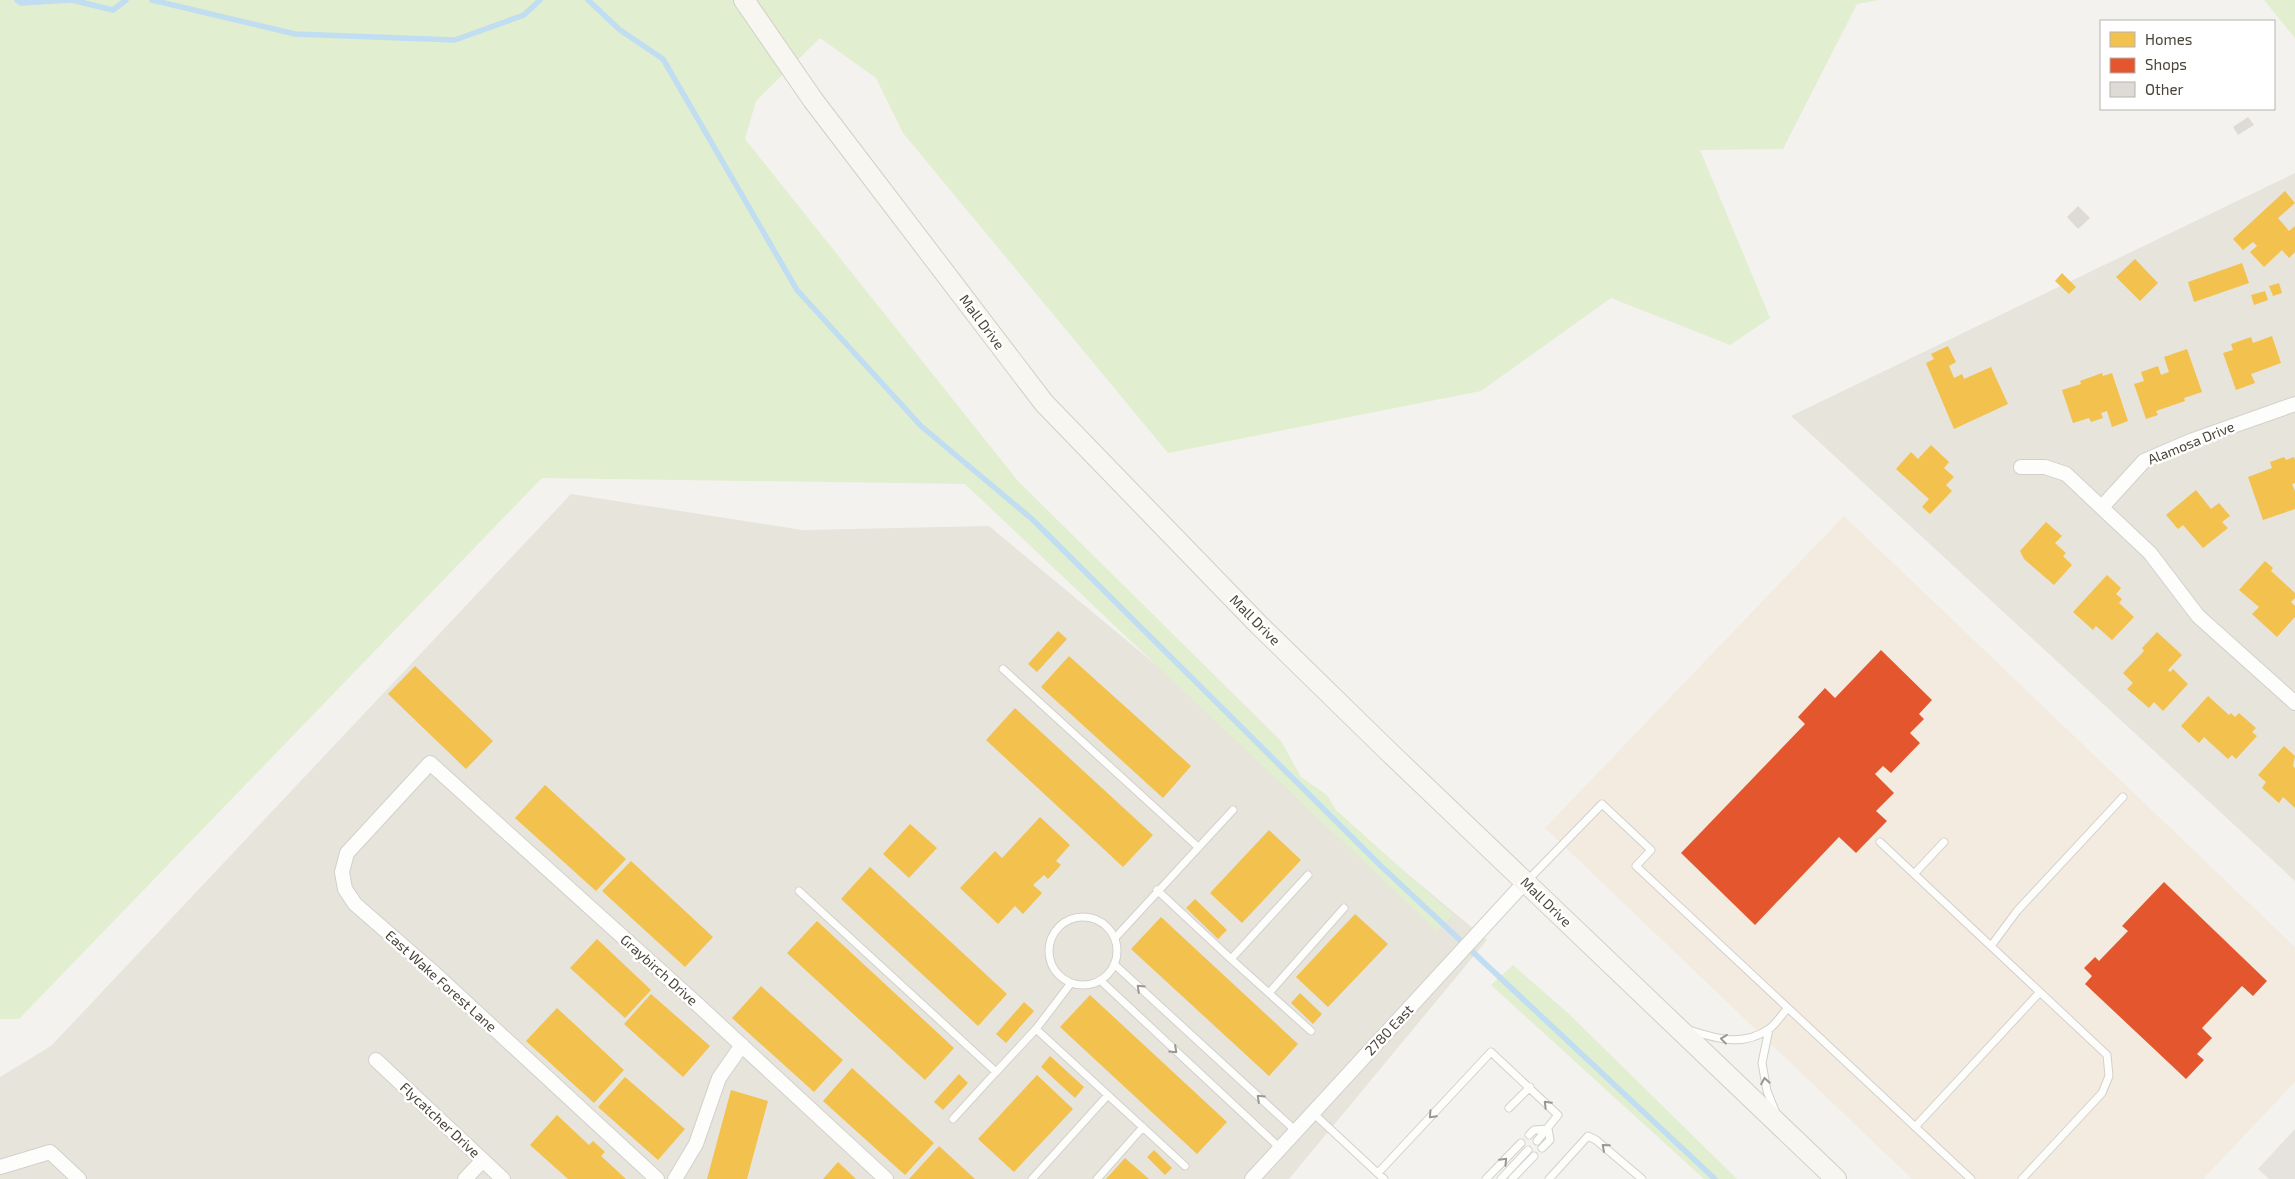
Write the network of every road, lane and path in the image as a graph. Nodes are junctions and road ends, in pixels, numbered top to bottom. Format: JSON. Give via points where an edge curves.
{"nodes":[{"id":1,"x":744,"y":0,"type":"edge"},
{"id":2,"x":2295,"y":404,"type":"edge"},
{"id":3,"x":2021,"y":467,"type":"dead end"},
{"id":4,"x":2102,"y":507,"type":"junction"},
{"id":5,"x":1004,"y":669,"type":"dead end"},
{"id":6,"x":2295,"y":703,"type":"edge"},
{"id":7,"x":430,"y":763,"type":"joint"},
{"id":8,"x":2123,"y":798,"type":"dead end"},
{"id":9,"x":1233,"y":810,"type":"dead end"},
{"id":10,"x":1880,"y":842,"type":"dead end"},
{"id":11,"x":1944,"y":842,"type":"dead end"},
{"id":12,"x":1198,"y":847,"type":"junction"},
{"id":13,"x":1914,"y":874,"type":"junction"},
{"id":14,"x":1308,"y":875,"type":"dead end"},
{"id":15,"x":1525,"y":882,"type":"junction"},
{"id":16,"x":1157,"y":890,"type":"junction"},
{"id":17,"x":800,"y":892,"type":"dead end"},
{"id":18,"x":1344,"y":908,"type":"dead end"},
{"id":19,"x":1115,"y":938,"type":"junction"},
{"id":20,"x":1991,"y":946,"type":"junction"},
{"id":21,"x":1231,"y":959,"type":"junction"},
{"id":22,"x":1114,"y":964,"type":"junction"},
{"id":23,"x":1100,"y":980,"type":"junction"},
{"id":24,"x":1071,"y":983,"type":"junction"},
{"id":25,"x":2040,"y":992,"type":"junction"},
{"id":26,"x":1269,"y":993,"type":"junction"},
{"id":27,"x":1788,"y":1008,"type":"junction"},
{"id":28,"x":1676,"y":1026,"type":"junction"},
{"id":29,"x":1770,"y":1028,"type":"junction"},
{"id":30,"x":1036,"y":1029,"type":"junction"},
{"id":31,"x":1311,"y":1031,"type":"dead end"},
{"id":32,"x":742,"y":1045,"type":"junction"},
{"id":33,"x":376,"y":1060,"type":"dead end"},
{"id":34,"x":996,"y":1072,"type":"junction"},
{"id":35,"x":1530,"y":1087,"type":"junction"},
{"id":36,"x":1108,"y":1095,"type":"junction"},
{"id":37,"x":1509,"y":1108,"type":"dead end"},
{"id":38,"x":1313,"y":1113,"type":"junction"},
{"id":39,"x":952,"y":1119,"type":"dead end"},
{"id":40,"x":1143,"y":1127,"type":"junction"},
{"id":41,"x":1782,"y":1127,"type":"junction"},
{"id":42,"x":1915,"y":1127,"type":"junction"},
{"id":43,"x":1548,"y":1129,"type":"junction"},
{"id":44,"x":1296,"y":1131,"type":"junction"},
{"id":45,"x":1529,"y":1136,"type":"dead end"},
{"id":46,"x":1537,"y":1141,"type":"dead end"},
{"id":47,"x":1521,"y":1144,"type":"dead end"},
{"id":48,"x":1280,"y":1148,"type":"junction"},
{"id":49,"x":1542,"y":1148,"type":"dead end"},
{"id":50,"x":1528,"y":1150,"type":"dead end"},
{"id":51,"x":1534,"y":1156,"type":"dead end"},
{"id":52,"x":483,"y":1160,"type":"junction"},
{"id":53,"x":1186,"y":1166,"type":"dead end"},
{"id":54,"x":0,"y":1167,"type":"edge"},
{"id":55,"x":1378,"y":1174,"type":"junction"},
{"id":56,"x":79,"y":1179,"type":"edge"},
{"id":57,"x":465,"y":1179,"type":"edge"},
{"id":58,"x":503,"y":1179,"type":"edge"},
{"id":59,"x":657,"y":1179,"type":"edge"},
{"id":60,"x":675,"y":1179,"type":"edge"},
{"id":61,"x":886,"y":1179,"type":"edge"},
{"id":62,"x":1032,"y":1179,"type":"edge"},
{"id":63,"x":1097,"y":1179,"type":"edge"},
{"id":64,"x":1252,"y":1179,"type":"edge"},
{"id":65,"x":1384,"y":1179,"type":"edge"},
{"id":66,"x":1486,"y":1179,"type":"edge"},
{"id":67,"x":1501,"y":1179,"type":"edge"},
{"id":68,"x":1512,"y":1179,"type":"edge"},
{"id":69,"x":1549,"y":1179,"type":"edge"},
{"id":70,"x":1642,"y":1179,"type":"edge"},
{"id":71,"x":1836,"y":1179,"type":"edge"},
{"id":72,"x":1971,"y":1179,"type":"edge"},
{"id":73,"x":2022,"y":1179,"type":"edge"}],
"edges":[{"from":1,"to":15,"type":"main road","name":"Mall Drive","via":[[813,100],[1044,403],[1259,624]]},
{"from":2,"to":4,"type":"street","name":"Alamosa Drive","via":[[2144,461]]},
{"from":3,"to":4,"type":"street","via":[[2046,468],[2066,474]]},
{"from":4,"to":6,"type":"street","via":[[2150,553],[2198,616]]},
{"from":5,"to":12,"type":"lane"},
{"from":7,"to":32,"type":"street","name":"Graybirch Drive"},
{"from":7,"to":59,"type":"street","name":"East Wake Forest Lane","via":[[347,853],[342,872],[345,889],[355,904]]},
{"from":8,"to":20,"type":"lane","via":[[2017,911]]},
{"from":9,"to":12,"type":"lane"},
{"from":10,"to":13,"type":"lane"},
{"from":11,"to":13,"type":"lane"},
{"from":12,"to":16,"type":"lane"},
{"from":13,"to":20,"type":"lane"},
{"from":14,"to":21,"type":"lane"},
{"from":15,"to":27,"type":"lane","via":[[1602,804],[1651,850],[1636,866]]},
{"from":15,"to":28,"type":"main road","name":"Mall Drive"},
{"from":15,"to":38,"type":"street","name":"2780 East"},
{"from":16,"to":19,"type":"lane"},
{"from":16,"to":21,"type":"lane"},
{"from":17,"to":34,"type":"lane"},
{"from":18,"to":26,"type":"lane"},
{"from":19,"to":22,"type":"lane","via":[[1117,956]]},
{"from":19,"to":24,"type":"lane","via":[[1109,928],[1090,917],[1067,920],[1058,926],[1050,941],[1049,958],[1053,969]]},
{"from":20,"to":25,"type":"lane"},
{"from":21,"to":26,"type":"lane"},
{"from":22,"to":23,"type":"lane","via":[[1109,974]]},
{"from":44,"to":22,"type":"lane","one_way":true},
{"from":23,"to":24,"type":"lane","via":[[1091,984]]},
{"from":23,"to":48,"type":"lane","one_way":true},
{"from":24,"to":30,"type":"lane"},
{"from":25,"to":42,"type":"lane"},
{"from":25,"to":73,"type":"lane","via":[[2107,1055],[2109,1076],[2102,1093]]},
{"from":26,"to":31,"type":"lane"},
{"from":27,"to":29,"type":"lane"},
{"from":27,"to":42,"type":"lane"},
{"from":29,"to":28,"type":"lane","one_way":true,"via":[[1744,1041],[1720,1040]]},
{"from":28,"to":41,"type":"main road","name":"Mall Drive"},
{"from":41,"to":29,"type":"lane","one_way":true,"via":[[1767,1091],[1762,1063]]},
{"from":30,"to":34,"type":"lane"},
{"from":30,"to":36,"type":"lane"},
{"from":32,"to":60,"type":"street","via":[[719,1078],[696,1144]]},
{"from":32,"to":61,"type":"street","name":"Graybirch Drive"},
{"from":33,"to":52,"type":"street","name":"Flycatcher Drive"},
{"from":34,"to":39,"type":"lane"},
{"from":35,"to":37,"type":"lane"},
{"from":43,"to":35,"type":"lane","one_way":true,"via":[[1558,1115]]},
{"from":35,"to":55,"type":"lane","one_way":true,"via":[[1491,1052]]},
{"from":36,"to":40,"type":"lane"},
{"from":36,"to":62,"type":"lane"},
{"from":38,"to":44,"type":"street","name":"2780 East"},
{"from":38,"to":55,"type":"lane"},
{"from":40,"to":53,"type":"lane"},
{"from":40,"to":63,"type":"lane"},
{"from":41,"to":71,"type":"main road","name":"Mall Drive"},
{"from":42,"to":72,"type":"lane"},
{"from":43,"to":45,"type":"lane","via":[[1534,1130]]},
{"from":43,"to":46,"type":"lane"},
{"from":43,"to":49,"type":"lane","via":[[1550,1140]]},
{"from":44,"to":48,"type":"street","name":"2780 East"},
{"from":66,"to":47,"type":"lane","one_way":true},
{"from":48,"to":64,"type":"street","name":"2780 East"},
{"from":50,"to":67,"type":"lane"},
{"from":51,"to":68,"type":"lane"},
{"from":52,"to":57,"type":"street"},
{"from":52,"to":58,"type":"street","name":"Flycatcher Drive"},
{"from":54,"to":56,"type":"street","via":[[50,1152]]},
{"from":55,"to":65,"type":"lane"},
{"from":70,"to":69,"type":"lane","one_way":true,"via":[[1588,1136]]}]}
